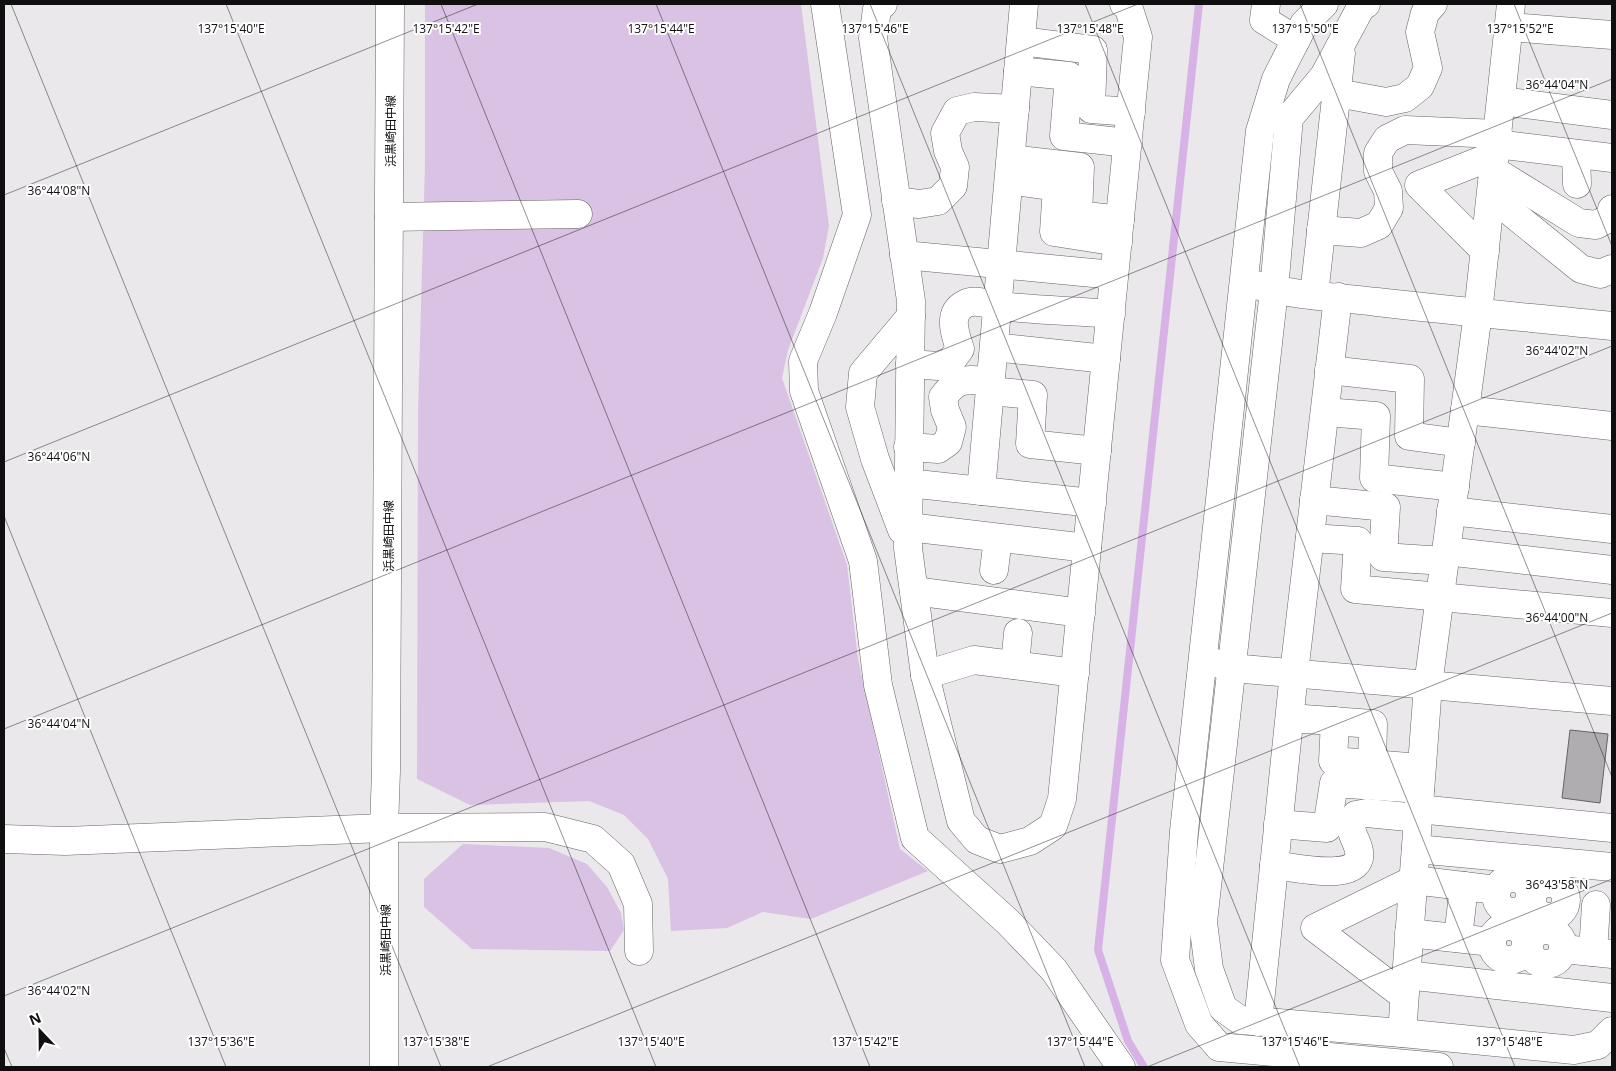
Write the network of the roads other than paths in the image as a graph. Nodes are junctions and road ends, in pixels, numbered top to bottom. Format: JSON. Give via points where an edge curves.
{"nodes":[{"id":1,"x":390,"y":4,"type":"edge"},
{"id":2,"x":825,"y":4,"type":"edge"},
{"id":3,"x":883,"y":4,"type":"edge"},
{"id":4,"x":1024,"y":4,"type":"edge"},
{"id":5,"x":1124,"y":4,"type":"edge"},
{"id":6,"x":1266,"y":4,"type":"edge"},
{"id":7,"x":1324,"y":4,"type":"edge"},
{"id":8,"x":1366,"y":4,"type":"edge"},
{"id":9,"x":1433,"y":4,"type":"edge"},
{"id":10,"x":1507,"y":11,"type":"edge"},
{"id":11,"x":1612,"y":35,"type":"edge"},
{"id":12,"x":1296,"y":40,"type":"junction"},
{"id":13,"x":1021,"y":41,"type":"junction"},
{"id":14,"x":1342,"y":42,"type":"junction"},
{"id":15,"x":1018,"y":71,"type":"junction"},
{"id":16,"x":1337,"y":92,"type":"junction"},
{"id":17,"x":1501,"y":101,"type":"junction"},
{"id":18,"x":1015,"y":109,"type":"junction"},
{"id":19,"x":1131,"y":112,"type":"junction"},
{"id":20,"x":1612,"y":115,"type":"edge"},
{"id":21,"x":1128,"y":143,"type":"junction"},
{"id":22,"x":1576,"y":154,"type":"junction"},
{"id":23,"x":1612,"y":158,"type":"edge"},
{"id":24,"x":1495,"y":160,"type":"junction"},
{"id":25,"x":1010,"y":170,"type":"junction"},
{"id":26,"x":1577,"y":184,"type":"dead end"},
{"id":27,"x":896,"y":201,"type":"junction"},
{"id":28,"x":1612,"y":209,"type":"edge"},
{"id":29,"x":578,"y":214,"type":"dead end"},
{"id":30,"x":390,"y":217,"type":"junction"},
{"id":31,"x":1321,"y":230,"type":"junction"},
{"id":32,"x":1119,"y":231,"type":"junction"},
{"id":33,"x":1485,"y":251,"type":"junction"},
{"id":34,"x":904,"y":255,"type":"junction"},
{"id":35,"x":1001,"y":264,"type":"junction"},
{"id":36,"x":1612,"y":269,"type":"edge"},
{"id":37,"x":1114,"y":275,"type":"junction"},
{"id":38,"x":1243,"y":281,"type":"junction"},
{"id":39,"x":1274,"y":290,"type":"junction"},
{"id":40,"x":1326,"y":296,"type":"junction"},
{"id":41,"x":998,"y":306,"type":"junction"},
{"id":42,"x":1478,"y":313,"type":"junction"},
{"id":43,"x":1111,"y":314,"type":"junction"},
{"id":44,"x":910,"y":316,"type":"junction"},
{"id":45,"x":1612,"y":326,"type":"edge"},
{"id":46,"x":994,"y":347,"type":"junction"},
{"id":47,"x":1106,"y":359,"type":"junction"},
{"id":48,"x":910,"y":364,"type":"junction"},
{"id":49,"x":1330,"y":370,"type":"junction"},
{"id":50,"x":990,"y":386,"type":"junction"},
{"id":51,"x":1465,"y":410,"type":"junction"},
{"id":52,"x":1324,"y":412,"type":"junction"},
{"id":53,"x":1612,"y":426,"type":"edge"},
{"id":54,"x":1461,"y":443,"type":"junction"},
{"id":55,"x":908,"y":447,"type":"junction"},
{"id":56,"x":1097,"y":451,"type":"junction"},
{"id":57,"x":908,"y":483,"type":"junction"},
{"id":58,"x":981,"y":491,"type":"junction"},
{"id":59,"x":1453,"y":499,"type":"junction"},
{"id":60,"x":1314,"y":500,"type":"junction"},
{"id":61,"x":1092,"y":503,"type":"junction"},
{"id":62,"x":1612,"y":529,"type":"edge"},
{"id":63,"x":908,"y":537,"type":"junction"},
{"id":64,"x":998,"y":538,"type":"junction"},
{"id":65,"x":1310,"y":538,"type":"junction"},
{"id":66,"x":1087,"y":548,"type":"junction"},
{"id":67,"x":1445,"y":556,"type":"junction"},
{"id":68,"x":994,"y":570,"type":"dead end"},
{"id":69,"x":1612,"y":570,"type":"edge"},
{"id":70,"x":914,"y":591,"type":"junction"},
{"id":71,"x":1440,"y":598,"type":"junction"},
{"id":72,"x":1081,"y":613,"type":"junction"},
{"id":73,"x":1612,"y":613,"type":"edge"},
{"id":74,"x":1018,"y":633,"type":"dead end"},
{"id":75,"x":1202,"y":658,"type":"junction"},
{"id":76,"x":1014,"y":665,"type":"junction"},
{"id":77,"x":1232,"y":668,"type":"junction"},
{"id":78,"x":1075,"y":673,"type":"junction"},
{"id":79,"x":1294,"y":673,"type":"junction"},
{"id":80,"x":925,"y":675,"type":"junction"},
{"id":81,"x":1428,"y":685,"type":"junction"},
{"id":82,"x":1612,"y":701,"type":"edge"},
{"id":83,"x":1290,"y":718,"type":"junction"},
{"id":84,"x":1335,"y":721,"type":"junction"},
{"id":85,"x":1372,"y":765,"type":"junction"},
{"id":86,"x":1419,"y":796,"type":"junction"},
{"id":87,"x":1278,"y":824,"type":"junction"},
{"id":88,"x":384,"y":828,"type":"junction"},
{"id":89,"x":1612,"y":828,"type":"edge"},
{"id":90,"x":4,"y":839,"type":"edge"},
{"id":91,"x":1416,"y":849,"type":"junction"},
{"id":92,"x":1274,"y":865,"type":"junction"},
{"id":93,"x":1612,"y":867,"type":"edge"},
{"id":94,"x":1413,"y":880,"type":"junction"},
{"id":95,"x":1464,"y":886,"type":"junction"},
{"id":96,"x":1496,"y":890,"type":"dead end"},
{"id":97,"x":1566,"y":902,"type":"dead end"},
{"id":98,"x":1604,"y":906,"type":"edge"},
{"id":99,"x":1409,"y":933,"type":"junction"},
{"id":100,"x":1458,"y":938,"type":"junction"},
{"id":101,"x":639,"y":951,"type":"dead end"},
{"id":102,"x":1602,"y":953,"type":"edge"},
{"id":103,"x":1405,"y":986,"type":"junction"},
{"id":104,"x":1612,"y":998,"type":"edge"},
{"id":105,"x":1258,"y":1022,"type":"junction"},
{"id":106,"x":1612,"y":1031,"type":"edge"},
{"id":107,"x":1402,"y":1033,"type":"junction"},
{"id":108,"x":384,"y":1067,"type":"edge"},
{"id":109,"x":1121,"y":1067,"type":"edge"},
{"id":110,"x":1439,"y":1067,"type":"edge"}],
"edges":[{"from":1,"to":30,"type":"street","name":"浜黒崎田中線"},
{"from":2,"to":109,"type":"street","via":[[857,215],[803,361],[804,391],[863,560],[878,686],[915,838],[1008,922],[1054,970]]},
{"from":3,"to":27,"type":"street","via":[[877,9],[873,38]]},
{"from":4,"to":13,"type":"street"},
{"from":5,"to":19,"type":"street","via":[[1128,6],[1138,37]]},
{"from":6,"to":12,"type":"street","via":[[1264,20]]},
{"from":7,"to":12,"type":"street","via":[[1304,24]]},
{"from":8,"to":14,"type":"street","via":[[1361,7]]},
{"from":9,"to":16,"type":"street","via":[[1425,13],[1420,32],[1428,68],[1420,86],[1405,98],[1386,102]]},
{"from":10,"to":11,"type":"street"},
{"from":10,"to":17,"type":"street"},
{"from":12,"to":38,"type":"street","via":[[1276,79],[1260,131]]},
{"from":13,"to":15,"type":"street"},
{"from":13,"to":19,"type":"street","via":[[1093,50],[1091,109]]},
{"from":14,"to":16,"type":"street"},
{"from":14,"to":39,"type":"street","via":[[1324,76],[1289,118]]},
{"from":15,"to":18,"type":"street"},
{"from":15,"to":21,"type":"street","via":[[1069,76],[1064,136]]},
{"from":16,"to":31,"type":"street"},
{"from":17,"to":20,"type":"street"},
{"from":17,"to":24,"type":"street"},
{"from":18,"to":25,"type":"street"},
{"from":18,"to":27,"type":"street","via":[[974,106],[958,111],[945,133],[955,167],[953,186],[938,201],[919,204]]},
{"from":19,"to":21,"type":"street"},
{"from":21,"to":32,"type":"street"},
{"from":22,"to":23,"type":"street"},
{"from":22,"to":24,"type":"street"},
{"from":22,"to":26,"type":"street"},
{"from":24,"to":28,"type":"street","via":[[1579,223],[1596,226],[1611,217]]},
{"from":24,"to":31,"type":"street","via":[[1405,130],[1387,139],[1378,152],[1378,171],[1388,191],[1389,208],[1379,225],[1361,233]]},
{"from":24,"to":33,"type":"street"},
{"from":24,"to":33,"type":"street","via":[[1419,185]]},
{"from":24,"to":36,"type":"street","via":[[1581,269],[1600,274]]},
{"from":25,"to":32,"type":"street","via":[[1080,167],[1078,215]]},
{"from":25,"to":35,"type":"street"},
{"from":27,"to":34,"type":"street"},
{"from":29,"to":30,"type":"street"},
{"from":30,"to":88,"type":"street","name":"浜黒崎田中線"},
{"from":31,"to":40,"type":"street"},
{"from":32,"to":37,"type":"street"},
{"from":33,"to":42,"type":"street"},
{"from":34,"to":35,"type":"street"},
{"from":34,"to":44,"type":"street"},
{"from":35,"to":37,"type":"street"},
{"from":35,"to":41,"type":"street"},
{"from":37,"to":43,"type":"street"},
{"from":38,"to":39,"type":"street"},
{"from":38,"to":75,"type":"street"},
{"from":39,"to":40,"type":"street"},
{"from":39,"to":77,"type":"street"},
{"from":40,"to":42,"type":"street"},
{"from":40,"to":49,"type":"street"},
{"from":41,"to":43,"type":"street"},
{"from":41,"to":46,"type":"street"},
{"from":41,"to":48,"type":"street","via":[[977,301],[956,312],[953,324],[960,349],[951,361],[938,366]]},
{"from":42,"to":45,"type":"street"},
{"from":42,"to":51,"type":"street"},
{"from":43,"to":47,"type":"street"},
{"from":44,"to":48,"type":"street"},
{"from":44,"to":63,"type":"street","via":[[863,373],[860,407],[875,459]]},
{"from":46,"to":47,"type":"street"},
{"from":46,"to":50,"type":"street"},
{"from":47,"to":56,"type":"street"},
{"from":48,"to":55,"type":"street"},
{"from":49,"to":52,"type":"street"},
{"from":49,"to":54,"type":"street","via":[[1410,379],[1409,436]]},
{"from":50,"to":55,"type":"street","via":[[966,380],[952,385],[943,397],[952,428],[948,442],[938,449]]},
{"from":50,"to":56,"type":"street","via":[[1033,395],[1030,444]]},
{"from":50,"to":58,"type":"street"},
{"from":51,"to":53,"type":"street"},
{"from":51,"to":54,"type":"street"},
{"from":52,"to":59,"type":"street","via":[[1376,416],[1374,478]]},
{"from":52,"to":60,"type":"street"},
{"from":54,"to":59,"type":"street"},
{"from":55,"to":57,"type":"street"},
{"from":56,"to":61,"type":"street"},
{"from":57,"to":58,"type":"street"},
{"from":57,"to":63,"type":"street"},
{"from":58,"to":61,"type":"street"},
{"from":59,"to":62,"type":"street"},
{"from":59,"to":67,"type":"street"},
{"from":60,"to":65,"type":"street"},
{"from":60,"to":67,"type":"street","via":[[1386,507],[1383,557]]},
{"from":61,"to":66,"type":"street"},
{"from":63,"to":64,"type":"street"},
{"from":63,"to":70,"type":"street"},
{"from":64,"to":66,"type":"street"},
{"from":64,"to":68,"type":"street"},
{"from":65,"to":71,"type":"street","via":[[1358,541],[1355,589]]},
{"from":65,"to":79,"type":"street"},
{"from":66,"to":72,"type":"street"},
{"from":67,"to":69,"type":"street"},
{"from":67,"to":71,"type":"street"},
{"from":70,"to":72,"type":"street"},
{"from":70,"to":80,"type":"street"},
{"from":71,"to":73,"type":"street"},
{"from":71,"to":81,"type":"street"},
{"from":72,"to":78,"type":"street"},
{"from":74,"to":76,"type":"street"},
{"from":75,"to":77,"type":"street"},
{"from":75,"to":110,"type":"street","via":[[1184,831],[1175,960],[1199,1024],[1219,1047]]},
{"from":76,"to":78,"type":"street"},
{"from":76,"to":80,"type":"street","via":[[974,660]]},
{"from":77,"to":79,"type":"street"},
{"from":77,"to":105,"type":"street","via":[[1203,922],[1209,969],[1224,1008],[1240,1020]]},
{"from":78,"to":80,"type":"street","via":[[1062,799],[1053,826],[1030,841],[1000,849],[977,840],[961,821]]},
{"from":79,"to":81,"type":"street"},
{"from":79,"to":83,"type":"street"},
{"from":81,"to":82,"type":"street"},
{"from":81,"to":86,"type":"street"},
{"from":83,"to":84,"type":"street"},
{"from":83,"to":87,"type":"street"},
{"from":84,"to":85,"type":"street","via":[[1373,724]]},
{"from":84,"to":85,"type":"street","via":[[1333,761]]},
{"from":85,"to":86,"type":"street"},
{"from":86,"to":87,"type":"street","via":[[1334,783],[1327,828]]},
{"from":86,"to":89,"type":"street"},
{"from":86,"to":91,"type":"street"},
{"from":86,"to":92,"type":"street","via":[[1356,815],[1350,824],[1360,856],[1355,865],[1343,871]]},
{"from":87,"to":92,"type":"street"},
{"from":88,"to":90,"type":"street","via":[[64,841]]},
{"from":88,"to":101,"type":"street","via":[[544,826],[593,839],[621,864],[638,904]]},
{"from":88,"to":108,"type":"street","name":"浜黒崎田中線"},
{"from":91,"to":93,"type":"street"},
{"from":91,"to":94,"type":"street"},
{"from":92,"to":105,"type":"street"},
{"from":94,"to":95,"type":"street"},
{"from":94,"to":99,"type":"street"},
{"from":94,"to":103,"type":"street","via":[[1315,928]]},
{"from":95,"to":96,"type":"street"},
{"from":95,"to":100,"type":"street"},
{"from":97,"to":98,"type":"street"},
{"from":98,"to":102,"type":"street"},
{"from":99,"to":100,"type":"street"},
{"from":99,"to":103,"type":"street"},
{"from":100,"to":102,"type":"street","via":[[1492,942],[1499,930],[1509,926],[1520,930],[1528,945],[1536,934],[1546,930],[1557,934],[1563,949]]},
{"from":103,"to":104,"type":"street"},
{"from":103,"to":107,"type":"street"},
{"from":105,"to":107,"type":"street"},
{"from":106,"to":107,"type":"street","via":[[1598,1045],[1574,1050]]}]}
